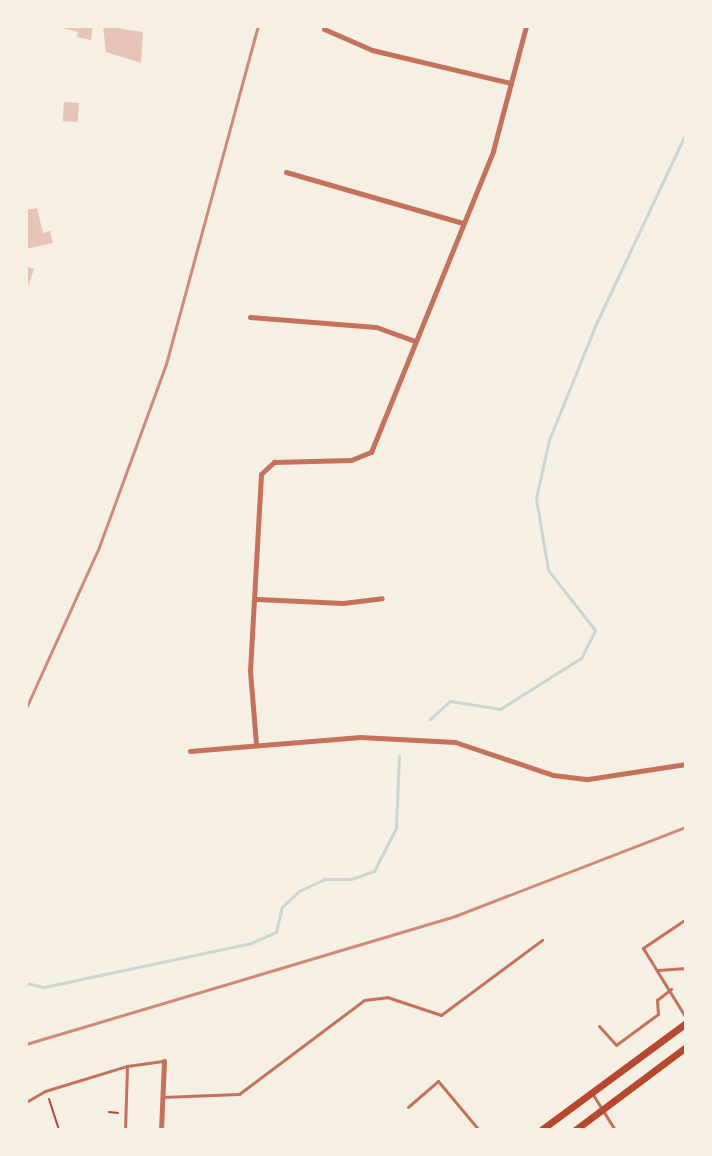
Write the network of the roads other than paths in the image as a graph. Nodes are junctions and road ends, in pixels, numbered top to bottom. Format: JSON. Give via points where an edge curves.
{"nodes":[{"id":1,"x":526,"y":26,"type":"edge"},
{"id":2,"x":324,"y":29,"type":"dead end"},
{"id":3,"x":511,"y":83,"type":"junction"},
{"id":4,"x":286,"y":172,"type":"dead end"},
{"id":5,"x":463,"y":223,"type":"junction"},
{"id":6,"x":250,"y":317,"type":"dead end"},
{"id":7,"x":415,"y":341,"type":"junction"},
{"id":8,"x":382,"y":598,"type":"dead end"},
{"id":9,"x":257,"y":599,"type":"junction"},
{"id":10,"x":256,"y":744,"type":"junction"},
{"id":11,"x":190,"y":751,"type":"dead end"},
{"id":12,"x":686,"y":764,"type":"edge"},
{"id":13,"x":686,"y":919,"type":"edge"},
{"id":14,"x":542,"y":940,"type":"dead end"},
{"id":15,"x":686,"y":968,"type":"edge"},
{"id":16,"x":658,"y":970,"type":"junction"},
{"id":17,"x":671,"y":989,"type":"junction"},
{"id":18,"x":686,"y":1020,"type":"edge"},
{"id":19,"x":599,"y":1026,"type":"dead end"},
{"id":20,"x":686,"y":1047,"type":"edge"},
{"id":21,"x":164,"y":1061,"type":"joint"},
{"id":22,"x":127,"y":1066,"type":"junction"},
{"id":23,"x":592,"y":1093,"type":"junction"},
{"id":24,"x":162,"y":1097,"type":"junction"},
{"id":25,"x":26,"y":1102,"type":"edge"},
{"id":26,"x":408,"y":1107,"type":"dead end"},
{"id":27,"x":602,"y":1109,"type":"junction"},
{"id":28,"x":543,"y":1129,"type":"edge"},
{"id":29,"x":125,"y":1130,"type":"edge"},
{"id":30,"x":161,"y":1130,"type":"edge"},
{"id":31,"x":479,"y":1130,"type":"edge"},
{"id":32,"x":575,"y":1130,"type":"edge"},
{"id":33,"x":615,"y":1130,"type":"edge"}],
"edges":[{"from":1,"to":3,"type":"street"},
{"from":2,"to":3,"type":"street","via":[[372,50]]},
{"from":3,"to":5,"type":"street","via":[[493,151]]},
{"from":4,"to":5,"type":"street"},
{"from":5,"to":7,"type":"street"},
{"from":6,"to":7,"type":"street","via":[[376,327]]},
{"from":7,"to":9,"type":"street","via":[[371,452],[351,460],[265,466]]},
{"from":8,"to":9,"type":"street","via":[[343,603]]},
{"from":9,"to":10,"type":"street","via":[[249,705]]},
{"from":10,"to":11,"type":"street"},
{"from":10,"to":12,"type":"street","via":[[345,737],[455,742],[553,775],[588,779]]},
{"from":13,"to":16,"type":"lane","via":[[643,948]]},
{"from":14,"to":24,"type":"lane","via":[[441,1015],[387,997],[364,1000],[239,1094]]},
{"from":15,"to":16,"type":"lane"},
{"from":16,"to":17,"type":"lane"},
{"from":17,"to":18,"type":"lane"},
{"from":17,"to":19,"type":"lane","via":[[657,1000],[658,1014],[616,1045]]},
{"from":18,"to":23,"type":"main road"},
{"from":20,"to":27,"type":"main road"},
{"from":21,"to":22,"type":"lane"},
{"from":21,"to":24,"type":"street"},
{"from":22,"to":25,"type":"lane"},
{"from":22,"to":29,"type":"lane"},
{"from":23,"to":27,"type":"lane"},
{"from":23,"to":28,"type":"main road"},
{"from":24,"to":30,"type":"street"},
{"from":26,"to":31,"type":"lane","via":[[438,1081]]},
{"from":27,"to":32,"type":"main road"},
{"from":27,"to":33,"type":"lane"}]}
